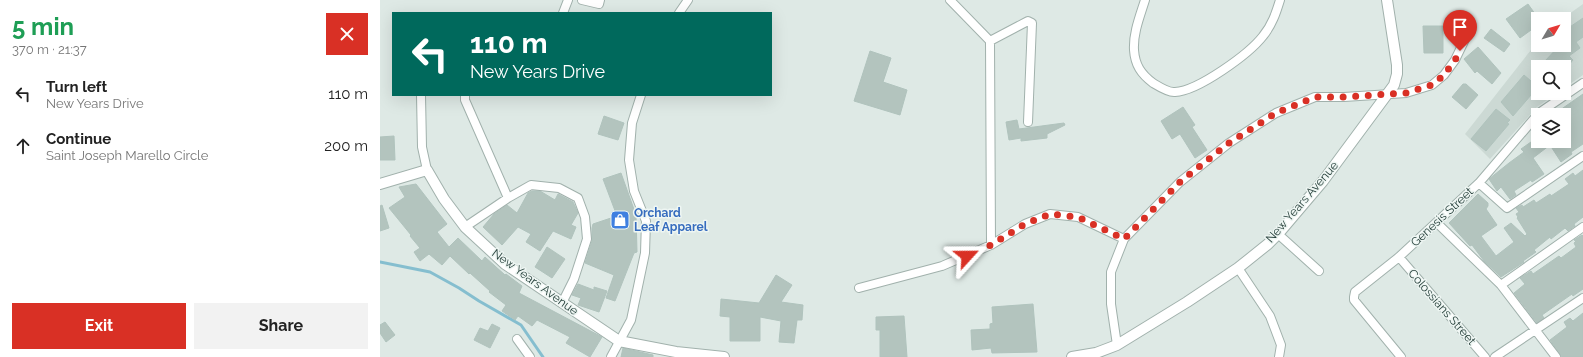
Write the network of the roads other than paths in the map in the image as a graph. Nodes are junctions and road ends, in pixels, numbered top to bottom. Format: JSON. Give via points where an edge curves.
{"nodes":[{"id":1,"x":568,"y":0,"type":"edge"},
{"id":2,"x":582,"y":0,"type":"edge"},
{"id":3,"x":600,"y":0,"type":"edge"},
{"id":4,"x":688,"y":0,"type":"edge"},
{"id":5,"x":950,"y":0,"type":"edge"},
{"id":6,"x":1145,"y":0,"type":"edge"},
{"id":7,"x":1280,"y":0,"type":"edge"},
{"id":8,"x":1387,"y":0,"type":"edge"},
{"id":9,"x":563,"y":12,"type":"edge"},
{"id":10,"x":680,"y":12,"type":"edge"},
{"id":11,"x":1469,"y":31,"type":"dead end"},
{"id":12,"x":990,"y":41,"type":"junction"},
{"id":13,"x":1583,"y":83,"type":"edge"},
{"id":14,"x":1389,"y":93,"type":"junction"},
{"id":15,"x":421,"y":96,"type":"edge"},
{"id":16,"x":465,"y":96,"type":"edge"},
{"id":17,"x":641,"y":96,"type":"edge"},
{"id":18,"x":1028,"y":122,"type":"dead end"},
{"id":19,"x":1583,"y":156,"type":"edge"},
{"id":20,"x":427,"y":170,"type":"junction"},
{"id":21,"x":1479,"y":183,"type":"junction"},
{"id":22,"x":380,"y":184,"type":"edge"},
{"id":23,"x":508,"y":198,"type":"junction"},
{"id":24,"x":1437,"y":223,"type":"junction"},
{"id":25,"x":465,"y":227,"type":"junction"},
{"id":26,"x":1583,"y":227,"type":"edge"},
{"id":27,"x":1278,"y":234,"type":"junction"},
{"id":28,"x":1124,"y":239,"type":"junction"},
{"id":29,"x":991,"y":245,"type":"junction"},
{"id":30,"x":1399,"y":257,"type":"junction"},
{"id":31,"x":1238,"y":268,"type":"junction"},
{"id":32,"x":1319,"y":271,"type":"dead end"},
{"id":33,"x":1501,"y":285,"type":"junction"},
{"id":34,"x":858,"y":288,"type":"dead end"},
{"id":35,"x":1583,"y":298,"type":"edge"},
{"id":36,"x":562,"y":303,"type":"junction"},
{"id":37,"x":1535,"y":331,"type":"junction"},
{"id":38,"x":517,"y":339,"type":"dead end"},
{"id":39,"x":619,"y":341,"type":"junction"},
{"id":40,"x":1117,"y":345,"type":"junction"},
{"id":41,"x":530,"y":357,"type":"edge"},
{"id":42,"x":611,"y":357,"type":"edge"},
{"id":43,"x":724,"y":357,"type":"edge"},
{"id":44,"x":1072,"y":357,"type":"edge"},
{"id":45,"x":1279,"y":357,"type":"edge"},
{"id":46,"x":1401,"y":357,"type":"edge"},
{"id":47,"x":1485,"y":357,"type":"edge"},
{"id":48,"x":1495,"y":357,"type":"edge"},
{"id":49,"x":1556,"y":357,"type":"edge"}],
"edges":[{"from":1,"to":9,"type":"street"},
{"from":2,"to":3,"type":"street","via":[[599,4]]},
{"from":4,"to":10,"type":"street"},
{"from":5,"to":12,"type":"street"},
{"from":6,"to":7,"type":"street","via":[[1135,33],[1134,50],[1137,65],[1144,76],[1156,85],[1173,92],[1199,85],[1247,52],[1263,36],[1276,16]]},
{"from":8,"to":14,"type":"street","name":"New Years Avenue","via":[[1397,64],[1394,85]]},
{"from":11,"to":14,"type":"street","via":[[1455,60],[1444,75],[1432,85],[1406,93]]},
{"from":12,"to":18,"type":"street","via":[[1028,21],[1032,23]]},
{"from":12,"to":29,"type":"street"},
{"from":13,"to":21,"type":"street","name":"Genesis Street","via":[[1539,113]]},
{"from":14,"to":27,"type":"street","name":"New Years Avenue","via":[[1323,181]]},
{"from":14,"to":28,"type":"street","via":[[1315,97],[1276,113],[1229,143],[1180,182]]},
{"from":15,"to":20,"type":"street","name":"New Years Avenue","via":[[422,147]]},
{"from":16,"to":23,"type":"street"},
{"from":17,"to":39,"type":"street","via":[[632,123],[629,160],[634,191],[646,221],[644,253],[631,320]]},
{"from":19,"to":21,"type":"street","via":[[1507,208]]},
{"from":20,"to":22,"type":"street"},
{"from":20,"to":25,"type":"street","name":"New Years Avenue"},
{"from":21,"to":24,"type":"street","name":"Genesis Street"},
{"from":23,"to":25,"type":"street"},
{"from":23,"to":36,"type":"street","via":[[531,185],[559,188],[578,198],[585,217],[587,238],[574,279]]},
{"from":24,"to":30,"type":"street","name":"Genesis Street"},
{"from":24,"to":33,"type":"street"},
{"from":25,"to":36,"type":"street","name":"New Years Avenue","via":[[505,264]]},
{"from":26,"to":33,"type":"street"},
{"from":27,"to":31,"type":"street","name":"New Years Avenue"},
{"from":27,"to":32,"type":"street"},
{"from":28,"to":29,"type":"street","via":[[1078,217],[1050,214],[1025,224]]},
{"from":28,"to":40,"type":"street","via":[[1111,272],[1111,304]]},
{"from":29,"to":34,"type":"street","via":[[942,266]]},
{"from":30,"to":46,"type":"street","name":"Genesis Street","via":[[1355,292],[1354,300]]},
{"from":30,"to":47,"type":"street","name":"Colossians Street"},
{"from":31,"to":40,"type":"street","name":"New Years Avenue"},
{"from":31,"to":45,"type":"street","via":[[1270,316],[1281,345]]},
{"from":33,"to":37,"type":"street"},
{"from":35,"to":37,"type":"street"},
{"from":36,"to":39,"type":"street","name":"New Years Avenue"},
{"from":37,"to":48,"type":"street"},
{"from":37,"to":49,"type":"street"},
{"from":38,"to":41,"type":"street"},
{"from":39,"to":42,"type":"street"},
{"from":39,"to":43,"type":"street","name":"New Years Avenue","via":[[676,352]]},
{"from":40,"to":44,"type":"street","name":"New Years Avenue","via":[[1096,353]]}]}
